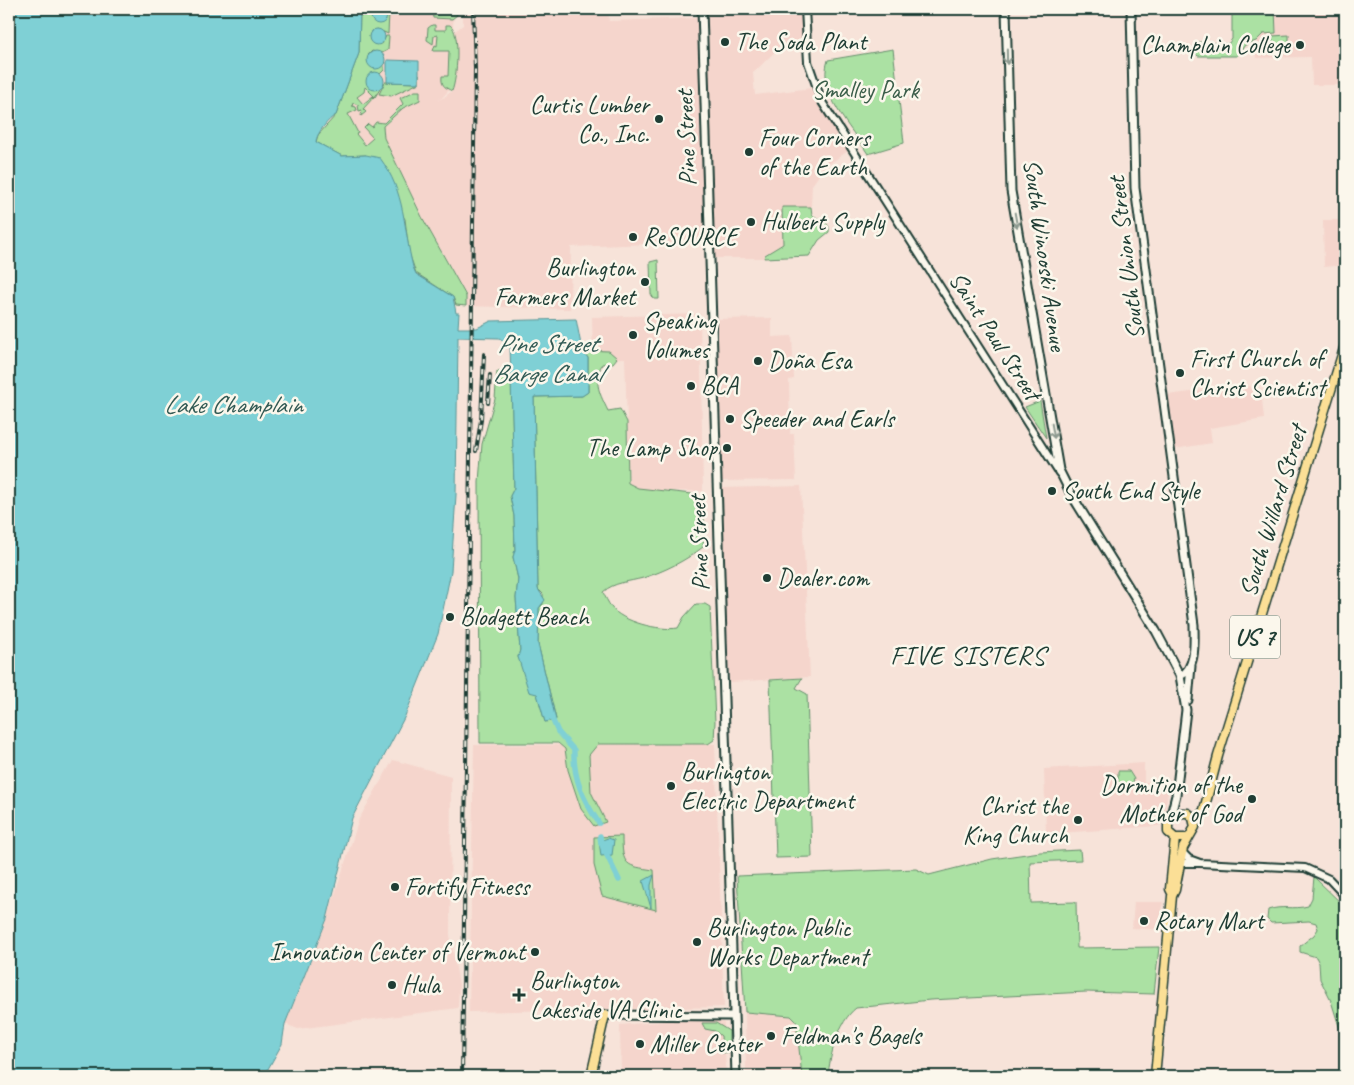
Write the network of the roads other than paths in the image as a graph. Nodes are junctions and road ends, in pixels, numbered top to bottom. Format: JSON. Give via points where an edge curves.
{"nodes":[{"id":1,"x":702,"y":9,"type":"edge"},
{"id":2,"x":805,"y":9,"type":"edge"},
{"id":3,"x":1006,"y":9,"type":"edge"},
{"id":4,"x":1131,"y":9,"type":"edge"},
{"id":5,"x":1345,"y":346,"type":"edge"},
{"id":6,"x":1060,"y":476,"type":"junction"},
{"id":7,"x":1191,"y":663,"type":"junction"},
{"id":8,"x":1180,"y":676,"type":"junction"},
{"id":9,"x":1186,"y":710,"type":"junction"},
{"id":10,"x":1176,"y":795,"type":"junction"},
{"id":11,"x":1204,"y":803,"type":"junction"},
{"id":12,"x":1186,"y":813,"type":"junction"},
{"id":13,"x":1171,"y":815,"type":"junction"},
{"id":14,"x":1195,"y":824,"type":"junction"},
{"id":15,"x":1174,"y":838,"type":"junction"},
{"id":16,"x":1188,"y":838,"type":"junction"},
{"id":17,"x":1182,"y":852,"type":"junction"},
{"id":18,"x":1200,"y":863,"type":"junction"},
{"id":19,"x":1177,"y":864,"type":"junction"},
{"id":20,"x":1345,"y":896,"type":"edge"},
{"id":21,"x":604,"y":1015,"type":"joint"},
{"id":22,"x":734,"y":1016,"type":"junction"},
{"id":23,"x":591,"y":1076,"type":"edge"},
{"id":24,"x":736,"y":1076,"type":"edge"},
{"id":25,"x":1155,"y":1076,"type":"edge"}],
"edges":[{"from":1,"to":22,"type":"main road","name":"Pine Street"},
{"from":2,"to":6,"type":"street","name":"Saint Paul Street","via":[[808,62],[822,102]]},
{"from":3,"to":6,"type":"main road","name":"South Winooski Avenue","one_way":true,"via":[[1011,191]]},
{"from":4,"to":7,"type":"main road","name":"South Union Street","via":[[1135,188],[1193,616]]},
{"from":5,"to":11,"type":"main road","name":"South Willard Street","number":"US 7"},
{"from":6,"to":8,"type":"main road","name":"Saint Paul Street","via":[[1156,631]]},
{"from":7,"to":8,"type":"main road","via":[[1187,672]]},
{"from":7,"to":9,"type":"main road","name":"South Union Street"},
{"from":8,"to":9,"type":"main road","name":"Saint Paul Street"},
{"from":9,"to":10,"type":"main road","name":"South Union Street"},
{"from":10,"to":12,"type":"main road"},
{"from":10,"to":13,"type":"main road","name":"South Union Street"},
{"from":11,"to":12,"type":"main road"},
{"from":11,"to":14,"type":"main road","name":"South Willard Street","number":"US 7"},
{"from":12,"to":13,"type":"main road"},
{"from":12,"to":14,"type":"main road"},
{"from":13,"to":15,"type":"main road","via":[[1167,829]]},
{"from":14,"to":16,"type":"main road","via":[[1193,834]]},
{"from":15,"to":16,"type":"main road"},
{"from":15,"to":19,"type":"main road"},
{"from":16,"to":17,"type":"main road"},
{"from":17,"to":18,"type":"street"},
{"from":17,"to":19,"type":"main road"},
{"from":18,"to":19,"type":"street"},
{"from":18,"to":20,"type":"street","via":[[1305,868],[1329,879]]},
{"from":19,"to":25,"type":"main road"},
{"from":21,"to":22,"type":"main road"},
{"from":21,"to":23,"type":"main road"},
{"from":22,"to":24,"type":"main road","name":"Pine Street"}]}
